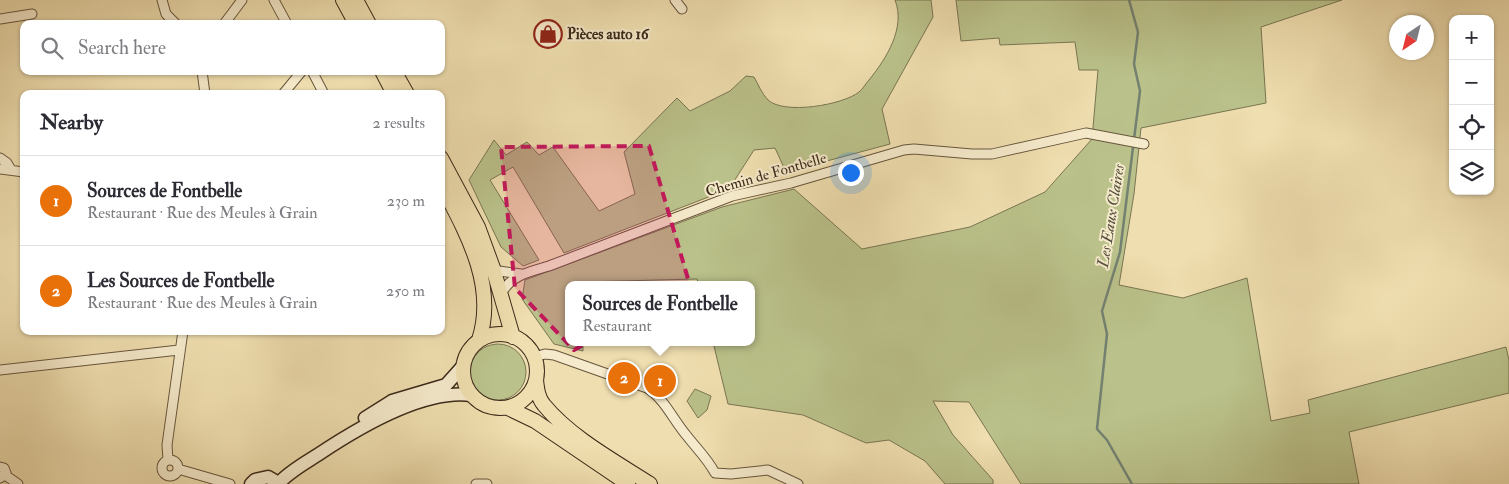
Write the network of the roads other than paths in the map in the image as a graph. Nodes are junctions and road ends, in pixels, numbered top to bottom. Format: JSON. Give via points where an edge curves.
{"nodes":[{"id":1,"x":162,"y":0,"type":"edge"},
{"id":2,"x":242,"y":0,"type":"edge"},
{"id":3,"x":274,"y":0,"type":"edge"},
{"id":4,"x":343,"y":0,"type":"edge"},
{"id":5,"x":356,"y":0,"type":"edge"},
{"id":6,"x":364,"y":0,"type":"edge"},
{"id":7,"x":675,"y":0,"type":"edge"},
{"id":8,"x":682,"y":9,"type":"dead end"},
{"id":9,"x":32,"y":14,"type":"dead end"},
{"id":10,"x":0,"y":19,"type":"edge"},
{"id":11,"x":172,"y":20,"type":"edge"},
{"id":12,"x":227,"y":20,"type":"edge"},
{"id":13,"x":285,"y":20,"type":"edge"},
{"id":14,"x":354,"y":20,"type":"edge"},
{"id":15,"x":367,"y":20,"type":"edge"},
{"id":16,"x":374,"y":20,"type":"edge"},
{"id":17,"x":203,"y":75,"type":"edge"},
{"id":18,"x":299,"y":75,"type":"edge"},
{"id":19,"x":314,"y":75,"type":"edge"},
{"id":20,"x":384,"y":75,"type":"edge"},
{"id":21,"x":396,"y":75,"type":"edge"},
{"id":22,"x":204,"y":90,"type":"edge"},
{"id":23,"x":286,"y":90,"type":"edge"},
{"id":24,"x":322,"y":90,"type":"edge"},
{"id":25,"x":392,"y":90,"type":"edge"},
{"id":26,"x":405,"y":90,"type":"edge"},
{"id":27,"x":1141,"y":144,"type":"dead end"},
{"id":28,"x":0,"y":158,"type":"edge"},
{"id":29,"x":445,"y":165,"type":"edge"},
{"id":30,"x":10,"y":168,"type":"junction"},
{"id":31,"x":0,"y":169,"type":"edge"},
{"id":32,"x":20,"y":171,"type":"edge"},
{"id":33,"x":445,"y":192,"type":"edge"},
{"id":34,"x":493,"y":268,"type":"junction"},
{"id":35,"x":522,"y":274,"type":"junction"},
{"id":36,"x":500,"y":294,"type":"junction"},
{"id":37,"x":182,"y":335,"type":"edge"},
{"id":38,"x":513,"y":337,"type":"junction"},
{"id":39,"x":479,"y":340,"type":"junction"},
{"id":40,"x":179,"y":350,"type":"junction"},
{"id":41,"x":534,"y":357,"type":"junction"},
{"id":42,"x":463,"y":366,"type":"junction"},
{"id":43,"x":0,"y":370,"type":"edge"},
{"id":44,"x":536,"y":380,"type":"junction"},
{"id":45,"x":471,"y":395,"type":"junction"},
{"id":46,"x":508,"y":408,"type":"junction"},
{"id":47,"x":335,"y":444,"type":"junction"},
{"id":48,"x":168,"y":460,"type":"junction"},
{"id":49,"x":178,"y":469,"type":"junction"},
{"id":50,"x":2,"y":473,"type":"edge"},
{"id":51,"x":163,"y":480,"type":"edge"},
{"id":52,"x":18,"y":484,"type":"edge"},
{"id":53,"x":230,"y":484,"type":"edge"},
{"id":54,"x":251,"y":484,"type":"edge"},
{"id":55,"x":279,"y":484,"type":"edge"},
{"id":56,"x":476,"y":484,"type":"edge"},
{"id":57,"x":487,"y":484,"type":"edge"},
{"id":58,"x":628,"y":484,"type":"edge"},
{"id":59,"x":650,"y":484,"type":"edge"},
{"id":60,"x":798,"y":484,"type":"edge"}],
"edges":[{"from":1,"to":11,"type":"street","via":[[166,14]]},
{"from":2,"to":12,"type":"street"},
{"from":3,"to":13,"type":"street"},
{"from":4,"to":14,"type":"main road"},
{"from":5,"to":15,"type":"main road"},
{"from":6,"to":16,"type":"main road"},
{"from":7,"to":8,"type":"street"},
{"from":9,"to":10,"type":"street"},
{"from":17,"to":22,"type":"street"},
{"from":18,"to":23,"type":"street"},
{"from":19,"to":24,"type":"street"},
{"from":20,"to":25,"type":"main road"},
{"from":21,"to":26,"type":"main road"},
{"from":27,"to":35,"type":"street","name":"Chemin de Fontbelle","via":[[1086,133],[992,154],[904,150],[791,183],[732,196]]},
{"from":28,"to":30,"type":"street"},
{"from":29,"to":34,"type":"main road","via":[[478,227]]},
{"from":30,"to":31,"type":"street"},
{"from":30,"to":32,"type":"street"},
{"from":33,"to":39,"type":"main road","via":[[469,239],[480,270],[484,308]]},
{"from":34,"to":35,"type":"street"},
{"from":34,"to":36,"type":"main road"},
{"from":35,"to":36,"type":"street","name":"Chemin de Fontbelle","via":[[507,284]]},
{"from":36,"to":38,"type":"main road"},
{"from":37,"to":40,"type":"street"},
{"from":38,"to":39,"type":"main road","via":[[496,334]]},
{"from":38,"to":41,"type":"main road","via":[[522,342]]},
{"from":39,"to":42,"type":"main road","via":[[466,356]]},
{"from":40,"to":43,"type":"street"},
{"from":40,"to":48,"type":"street"},
{"from":41,"to":44,"type":"main road"},
{"from":41,"to":60,"type":"street","via":[[554,354],[656,393],[715,473],[768,470]]},
{"from":42,"to":45,"type":"main road","via":[[464,382]]},
{"from":42,"to":47,"type":"main road","via":[[446,385],[382,406]]},
{"from":44,"to":46,"type":"main road","via":[[526,398]]},
{"from":44,"to":59,"type":"main road","via":[[543,404],[559,420]]},
{"from":45,"to":46,"type":"main road","via":[[488,407]]},
{"from":45,"to":47,"type":"main road","via":[[456,395],[393,411]]},
{"from":46,"to":58,"type":"main road","via":[[551,431]]},
{"from":47,"to":55,"type":"main road","via":[[287,474]]},
{"from":48,"to":49,"type":"street","via":[[175,462]]},
{"from":48,"to":51,"type":"street","via":[[161,468]]},
{"from":49,"to":51,"type":"street","via":[[173,476]]},
{"from":49,"to":53,"type":"street"},
{"from":50,"to":52,"type":"street"},
{"from":54,"to":55,"type":"main road","via":[[268,476]]},
{"from":56,"to":57,"type":"street"}]}
